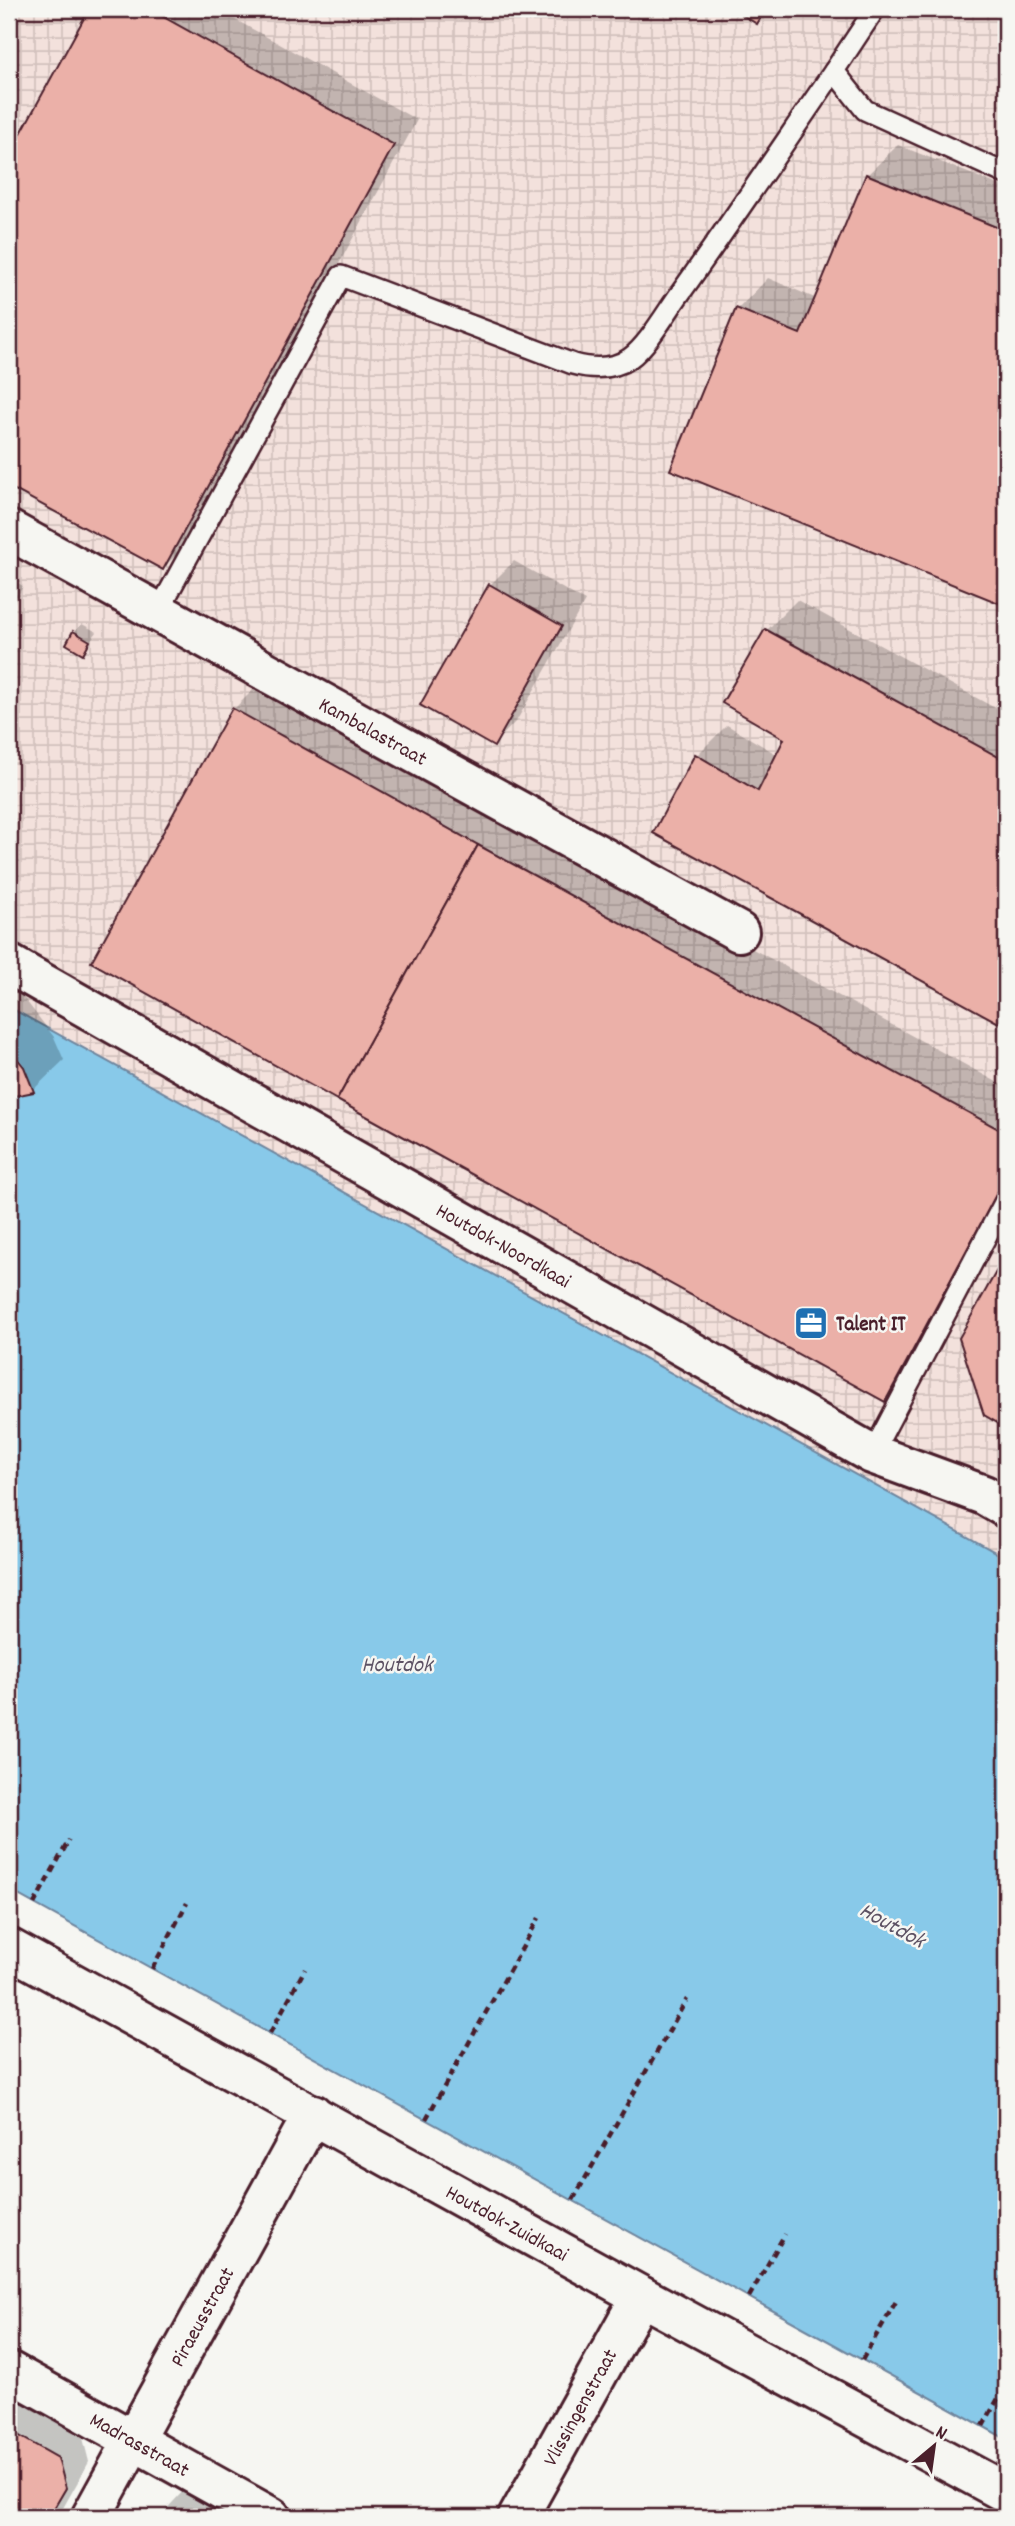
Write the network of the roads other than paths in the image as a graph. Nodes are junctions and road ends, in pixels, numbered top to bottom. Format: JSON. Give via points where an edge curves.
{"nodes":[{"id":1,"x":875,"y":9,"type":"edge"},
{"id":2,"x":834,"y":71,"type":"junction"},
{"id":3,"x":1006,"y":174,"type":"edge"},
{"id":4,"x":9,"y":530,"type":"edge"},
{"id":5,"x":158,"y":612,"type":"junction"},
{"id":6,"x":739,"y":932,"type":"dead end"},
{"id":7,"x":9,"y":964,"type":"edge"},
{"id":8,"x":1006,"y":1199,"type":"edge"},
{"id":9,"x":872,"y":1454,"type":"junction"},
{"id":10,"x":1006,"y":1508,"type":"edge"},
{"id":11,"x":9,"y":1948,"type":"edge"},
{"id":12,"x":313,"y":2114,"type":"junction"},
{"id":13,"x":642,"y":2296,"type":"junction"},
{"id":14,"x":9,"y":2371,"type":"edge"},
{"id":15,"x":133,"y":2440,"type":"junction"},
{"id":16,"x":1006,"y":2493,"type":"edge"},
{"id":17,"x":91,"y":2517,"type":"edge"},
{"id":18,"x":271,"y":2517,"type":"edge"},
{"id":19,"x":517,"y":2517,"type":"edge"}],
"edges":[{"from":1,"to":2,"type":"lane"},
{"from":2,"to":3,"type":"lane","via":[[865,110]]},
{"from":2,"to":5,"type":"lane","via":[[642,346],[610,366],[573,364],[341,276]]},
{"from":4,"to":5,"type":"street","name":"Kambalastraat"},
{"from":5,"to":6,"type":"street","name":"Kambalastraat"},
{"from":7,"to":9,"type":"street","name":"Houtdok-Noordkaai"},
{"from":8,"to":9,"type":"lane"},
{"from":9,"to":10,"type":"street","name":"Houtdok-Noordkaai","via":[[984,1495]]},
{"from":11,"to":12,"type":"street","name":"Houtdok-Zuidkaai"},
{"from":12,"to":13,"type":"street","name":"Houtdok-Zuidkaai"},
{"from":12,"to":15,"type":"street","name":"Piraeusstraat"},
{"from":13,"to":16,"type":"street","name":"Houtdok-Zuidkaai"},
{"from":13,"to":19,"type":"street","name":"Vlissingenstraat"},
{"from":14,"to":15,"type":"street","name":"Madrasstraat"},
{"from":15,"to":17,"type":"street","name":"Piraeusstraat"},
{"from":15,"to":18,"type":"street","name":"Madrasstraat"}]}
